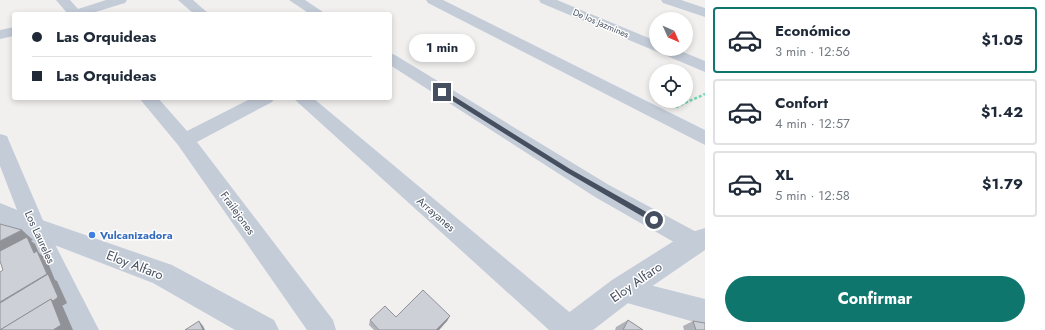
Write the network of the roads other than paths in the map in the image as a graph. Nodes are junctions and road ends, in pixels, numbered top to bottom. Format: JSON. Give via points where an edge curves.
{"nodes":[{"id":1,"x":63,"y":0,"type":"edge"},
{"id":2,"x":120,"y":0,"type":"edge"},
{"id":3,"x":185,"y":0,"type":"edge"},
{"id":4,"x":296,"y":0,"type":"edge"},
{"id":5,"x":432,"y":0,"type":"edge"},
{"id":6,"x":546,"y":0,"type":"edge"},
{"id":7,"x":668,"y":0,"type":"edge"},
{"id":8,"x":73,"y":12,"type":"edge"},
{"id":9,"x":81,"y":12,"type":"edge"},
{"id":10,"x":200,"y":12,"type":"edge"},
{"id":11,"x":316,"y":12,"type":"edge"},
{"id":12,"x":705,"y":13,"type":"edge"},
{"id":13,"x":12,"y":32,"type":"edge"},
{"id":14,"x":0,"y":35,"type":"edge"},
{"id":15,"x":649,"y":43,"type":"edge"},
{"id":16,"x":679,"y":56,"type":"edge"},
{"id":17,"x":392,"y":59,"type":"edge"},
{"id":18,"x":705,"y":67,"type":"edge"},
{"id":19,"x":150,"y":100,"type":"edge"},
{"id":20,"x":262,"y":100,"type":"edge"},
{"id":21,"x":304,"y":100,"type":"edge"},
{"id":22,"x":705,"y":138,"type":"edge"},
{"id":23,"x":185,"y":140,"type":"junction"},
{"id":24,"x":0,"y":141,"type":"edge"},
{"id":25,"x":0,"y":213,"type":"edge"},
{"id":26,"x":35,"y":228,"type":"junction"},
{"id":27,"x":699,"y":240,"type":"edge"},
{"id":28,"x":622,"y":290,"type":"junction"},
{"id":29,"x":705,"y":312,"type":"edge"},
{"id":30,"x":86,"y":330,"type":"edge"},
{"id":31,"x":264,"y":330,"type":"edge"},
{"id":32,"x":323,"y":330,"type":"edge"},
{"id":33,"x":569,"y":330,"type":"edge"}],
"edges":[{"from":1,"to":8,"type":"street"},
{"from":2,"to":9,"type":"street"},
{"from":3,"to":10,"type":"street"},
{"from":4,"to":11,"type":"street"},
{"from":5,"to":22,"type":"street"},
{"from":6,"to":15,"type":"street","name":"De los Jazmines"},
{"from":7,"to":12,"type":"street"},
{"from":13,"to":14,"type":"street"},
{"from":16,"to":18,"type":"street"},
{"from":17,"to":27,"type":"street","via":[[590,184]]},
{"from":19,"to":23,"type":"street","name":"Frailejones"},
{"from":20,"to":23,"type":"street"},
{"from":21,"to":33,"type":"street","name":"Arrayanes"},
{"from":23,"to":32,"type":"street","name":"Frailejones"},
{"from":24,"to":26,"type":"street","name":"Los Laureles"},
{"from":25,"to":26,"type":"street","name":"Eloy Alfaro"},
{"from":26,"to":30,"type":"street","name":"Los Laureles"},
{"from":26,"to":31,"type":"street","name":"Eloy Alfaro","via":[[162,274]]},
{"from":27,"to":28,"type":"street","name":"Eloy Alfaro"},
{"from":28,"to":29,"type":"street"},
{"from":28,"to":33,"type":"street","name":"Eloy Alfaro"}]}
